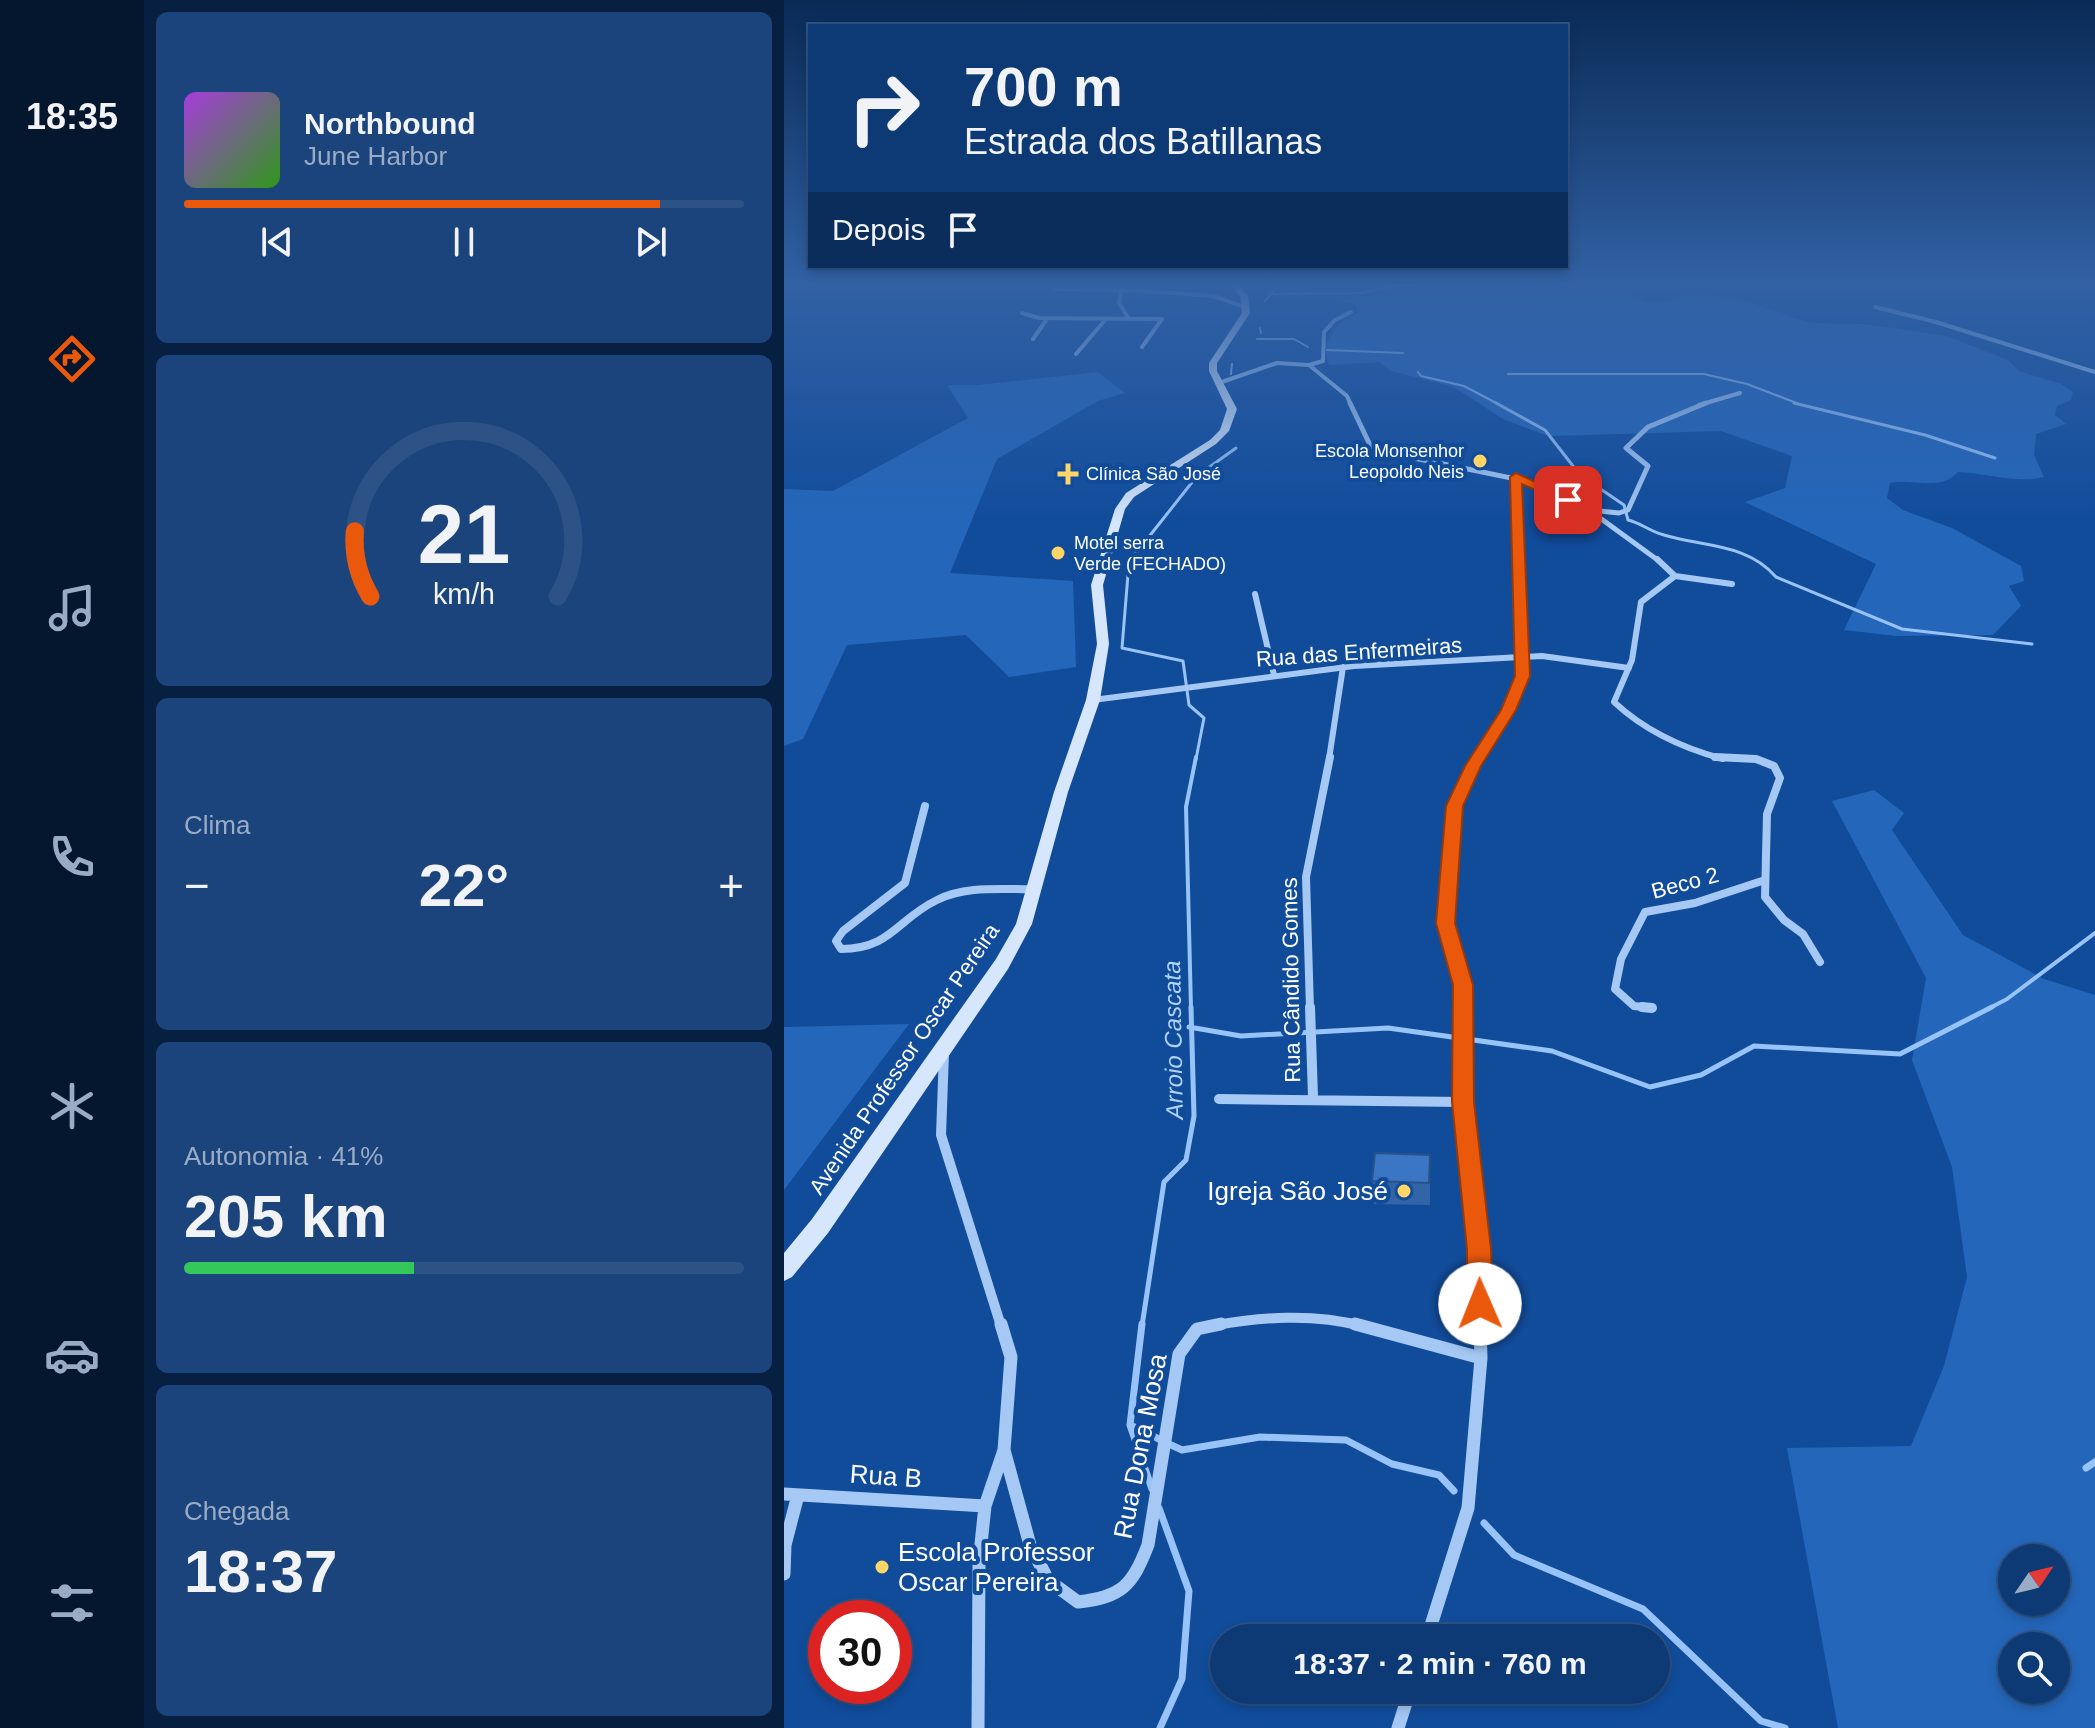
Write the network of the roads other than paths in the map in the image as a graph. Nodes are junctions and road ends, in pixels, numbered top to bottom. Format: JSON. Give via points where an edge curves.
{"nodes":[{"id":1,"x":1213,"y":363,"type":"edge"},
{"id":2,"x":1317,"y":363,"type":"edge"},
{"id":3,"x":2065,"y":363,"type":"edge"},
{"id":4,"x":1309,"y":365,"type":"junction"},
{"id":5,"x":2095,"y":372,"type":"edge"},
{"id":6,"x":1219,"y":383,"type":"junction"},
{"id":7,"x":1740,"y":393,"type":"dead end"},
{"id":8,"x":1516,"y":477,"type":"junction"},
{"id":9,"x":1589,"y":510,"type":"junction"},
{"id":10,"x":1675,"y":576,"type":"junction"},
{"id":11,"x":1732,"y":584,"type":"dead end"},
{"id":12,"x":1255,"y":594,"type":"dead end"},
{"id":13,"x":1524,"y":658,"type":"junction"},
{"id":14,"x":1343,"y":667,"type":"junction"},
{"id":15,"x":1629,"y":668,"type":"junction"},
{"id":16,"x":1274,"y":675,"type":"junction"},
{"id":17,"x":1093,"y":700,"type":"junction"},
{"id":18,"x":925,"y":806,"type":"dead end"},
{"id":19,"x":1765,"y":880,"type":"junction"},
{"id":20,"x":1036,"y":889,"type":"junction"},
{"id":21,"x":1820,"y":962,"type":"dead end"},
{"id":22,"x":1652,"y":1008,"type":"dead end"},
{"id":23,"x":944,"y":1044,"type":"junction"},
{"id":24,"x":1313,"y":1097,"type":"junction"},
{"id":25,"x":1219,"y":1099,"type":"dead end"},
{"id":26,"x":1463,"y":1102,"type":"junction"},
{"id":27,"x":784,"y":1270,"type":"edge"},
{"id":28,"x":1481,"y":1358,"type":"junction"},
{"id":29,"x":1004,"y":1450,"type":"junction"},
{"id":30,"x":791,"y":1494,"type":"edge"},
{"id":31,"x":985,"y":1506,"type":"junction"},
{"id":32,"x":784,"y":1574,"type":"edge"},
{"id":33,"x":1431,"y":1624,"type":"edge"},
{"id":34,"x":1406,"y":1704,"type":"edge"},
{"id":35,"x":978,"y":1728,"type":"edge"},
{"id":36,"x":1398,"y":1728,"type":"edge"}],
"edges":[{"from":1,"to":6,"type":"main road","name":"Avenida Professor Oscar Pereira"},
{"from":2,"to":4,"type":"street"},
{"from":3,"to":5,"type":"street"},
{"from":4,"to":6,"type":"street","via":[[1277,363]]},
{"from":4,"to":8,"type":"street","via":[[1347,396],[1370,445],[1380,451]]},
{"from":6,"to":17,"type":"main road","name":"Avenida Professor Oscar Pereira","via":[[1232,409],[1224,431],[1130,495],[1120,509],[1097,585],[1103,644]]},
{"from":7,"to":9,"type":"street","via":[[1686,408],[1635,434],[1626,448],[1648,466],[1628,510]]},
{"from":8,"to":9,"type":"street"},
{"from":8,"to":13,"type":"street"},
{"from":9,"to":10,"type":"street"},
{"from":10,"to":11,"type":"street"},
{"from":10,"to":15,"type":"street","via":[[1649,589],[1637,607]]},
{"from":12,"to":16,"type":"street"},
{"from":13,"to":14,"type":"street","name":"Rua das Enfermeiras"},
{"from":13,"to":15,"type":"street","name":"Rua das Enfermeiras"},
{"from":13,"to":26,"type":"street","via":[[1508,710],[1454,806],[1445,923],[1463,985]]},
{"from":14,"to":16,"type":"street","name":"Rua das Enfermeiras"},
{"from":14,"to":24,"type":"street","name":"Rua Cândido Gomes","via":[[1306,877]]},
{"from":15,"to":19,"type":"street","via":[[1614,702],[1633,720],[1697,753],[1774,766],[1780,778],[1767,814]]},
{"from":16,"to":17,"type":"street","name":"Rua das Enfermeiras"},
{"from":17,"to":20,"type":"main road","name":"Avenida Professor Oscar Pereira","via":[[1061,792]]},
{"from":18,"to":20,"type":"street","via":[[905,883],[843,931],[836,941],[841,949],[875,948],[937,899],[956,893]]},
{"from":19,"to":21,"type":"street","via":[[1765,897],[1803,934]]},
{"from":19,"to":22,"type":"street","name":"Beco 2","via":[[1695,903],[1645,912],[1621,959],[1615,989],[1634,1006]]},
{"from":20,"to":23,"type":"main road","name":"Avenida Professor Oscar Pereira","via":[[1002,964]]},
{"from":23,"to":27,"type":"main road","name":"Avenida Professor Oscar Pereira"},
{"from":23,"to":29,"type":"street","via":[[941,1135],[1011,1357]]},
{"from":24,"to":25,"type":"street"},
{"from":24,"to":26,"type":"street","name":"Rua Cândido Gomes"},
{"from":26,"to":28,"type":"street","via":[[1479,1249]]},
{"from":28,"to":29,"type":"street","name":"Rua Dona Mosa","via":[[1338,1320],[1260,1317],[1197,1329],[1180,1352],[1151,1542],[1127,1587],[1107,1599],[1078,1602],[1048,1580],[1030,1545]]},
{"from":28,"to":33,"type":"street","via":[[1468,1508]]},
{"from":29,"to":31,"type":"street"},
{"from":30,"to":31,"type":"street","name":"Rua B"},
{"from":30,"to":32,"type":"street"},
{"from":31,"to":35,"type":"street","via":[[979,1563]]},
{"from":34,"to":36,"type":"street"}]}
